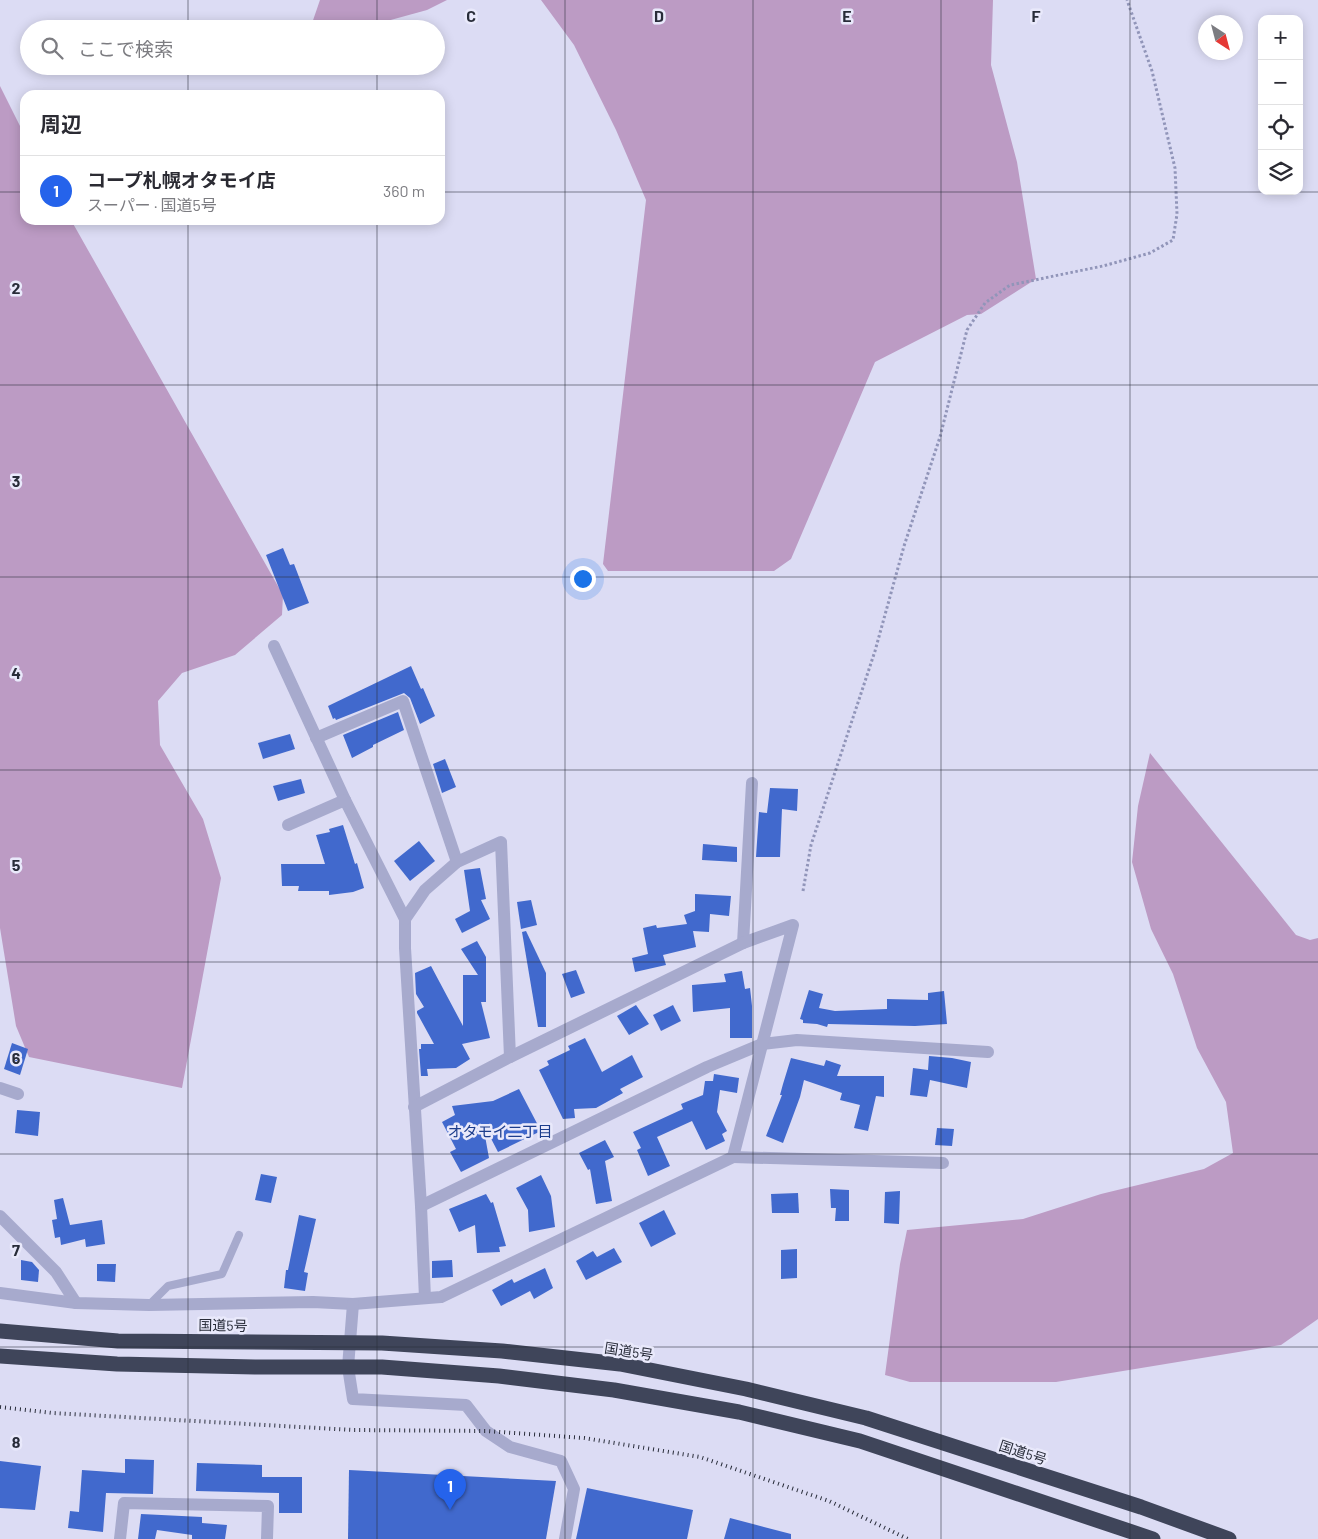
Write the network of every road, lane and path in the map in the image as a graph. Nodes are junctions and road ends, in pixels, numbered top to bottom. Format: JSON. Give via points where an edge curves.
{"nodes":[{"id":1,"x":1126,"y":0,"type":"edge"},
{"id":2,"x":274,"y":646,"type":"dead end"},
{"id":3,"x":316,"y":738,"type":"junction"},
{"id":4,"x":752,"y":783,"type":"dead end"},
{"id":5,"x":345,"y":800,"type":"junction"},
{"id":6,"x":288,"y":825,"type":"dead end"},
{"id":7,"x":457,"y":862,"type":"junction"},
{"id":8,"x":803,"y":891,"type":"dead end"},
{"id":9,"x":405,"y":918,"type":"junction"},
{"id":10,"x":743,"y":942,"type":"junction"},
{"id":11,"x":762,"y":1044,"type":"junction"},
{"id":12,"x":988,"y":1052,"type":"dead end"},
{"id":13,"x":510,"y":1057,"type":"junction"},
{"id":14,"x":0,"y":1088,"type":"edge"},
{"id":15,"x":18,"y":1094,"type":"dead end"},
{"id":16,"x":414,"y":1107,"type":"junction"},
{"id":17,"x":733,"y":1157,"type":"junction"},
{"id":18,"x":943,"y":1163,"type":"dead end"},
{"id":19,"x":421,"y":1206,"type":"junction"},
{"id":20,"x":0,"y":1216,"type":"edge"},
{"id":21,"x":239,"y":1235,"type":"dead end"},
{"id":22,"x":0,"y":1293,"type":"edge"},
{"id":23,"x":424,"y":1298,"type":"junction"},
{"id":24,"x":76,"y":1303,"type":"junction"},
{"id":25,"x":149,"y":1304,"type":"junction"},
{"id":26,"x":353,"y":1304,"type":"junction"},
{"id":27,"x":0,"y":1331,"type":"edge"},
{"id":28,"x":350,"y":1344,"type":"junction"},
{"id":29,"x":0,"y":1356,"type":"edge"},
{"id":30,"x":348,"y":1366,"type":"junction"},
{"id":31,"x":120,"y":1539,"type":"edge"},
{"id":32,"x":267,"y":1539,"type":"edge"},
{"id":33,"x":565,"y":1539,"type":"edge"},
{"id":34,"x":1153,"y":1539,"type":"edge"},
{"id":35,"x":1229,"y":1539,"type":"edge"}],
"edges":[{"from":1,"to":8,"type":"path","via":[[1152,71],[1175,168],[1177,214],[1173,240],[1150,253],[1103,266],[1010,285],[985,303],[967,330],[940,438],[811,845]]},
{"from":2,"to":3,"type":"street"},
{"from":3,"to":5,"type":"street"},
{"from":3,"to":7,"type":"street","via":[[404,701]]},
{"from":4,"to":10,"type":"street"},
{"from":5,"to":6,"type":"street"},
{"from":5,"to":9,"type":"street"},
{"from":7,"to":9,"type":"street","via":[[425,890]]},
{"from":7,"to":13,"type":"street","via":[[502,842]]},
{"from":9,"to":16,"type":"street"},
{"from":10,"to":11,"type":"street","via":[[793,926]]},
{"from":10,"to":13,"type":"street"},
{"from":11,"to":12,"type":"street","via":[[797,1040]]},
{"from":11,"to":17,"type":"street"},
{"from":11,"to":19,"type":"street","via":[[707,1066]]},
{"from":13,"to":16,"type":"street"},
{"from":14,"to":15,"type":"street"},
{"from":16,"to":19,"type":"street"},
{"from":17,"to":18,"type":"street"},
{"from":17,"to":23,"type":"street","via":[[441,1297]]},
{"from":19,"to":23,"type":"street"},
{"from":20,"to":24,"type":"street","via":[[56,1272]]},
{"from":21,"to":25,"type":"lane","via":[[222,1274],[168,1286]]},
{"from":22,"to":24,"type":"street"},
{"from":23,"to":26,"type":"street"},
{"from":24,"to":25,"type":"street"},
{"from":25,"to":26,"type":"street"},
{"from":26,"to":28,"type":"street"},
{"from":27,"to":28,"type":"highway","name":"国道5号","via":[[118,1341]]},
{"from":28,"to":30,"type":"street"},
{"from":28,"to":35,"type":"highway","name":"国道5号","via":[[502,1351],[610,1363],[746,1389],[866,1418],[1141,1507]]},
{"from":29,"to":30,"type":"highway","via":[[117,1364]]},
{"from":30,"to":33,"type":"street","via":[[353,1400],[466,1404],[486,1431],[510,1447],[561,1461],[574,1490]]},
{"from":30,"to":34,"type":"highway","via":[[547,1382],[739,1412],[860,1442]]},
{"from":31,"to":32,"type":"street","via":[[124,1503],[268,1506]]}]}
